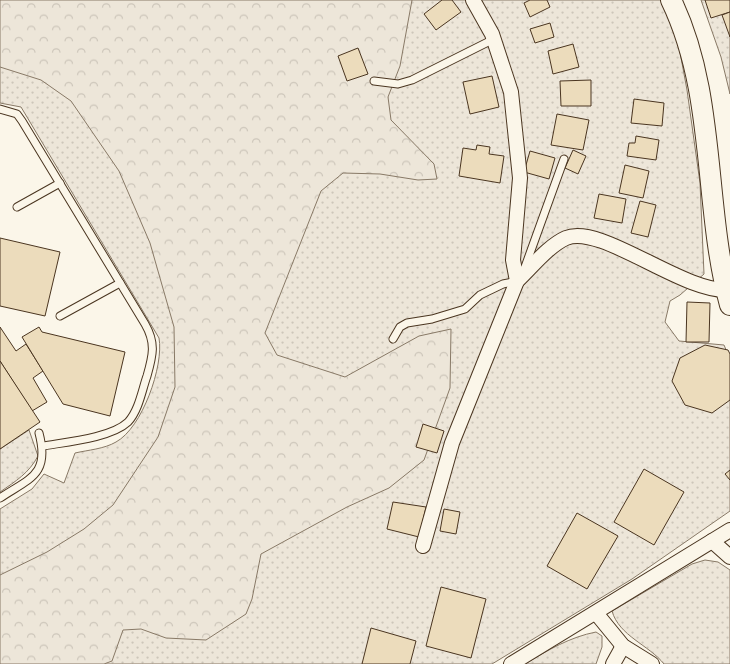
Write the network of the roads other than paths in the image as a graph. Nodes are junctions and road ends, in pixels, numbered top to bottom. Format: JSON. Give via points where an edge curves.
{"nodes":[{"id":1,"x":472,"y":0,"type":"edge"},
{"id":2,"x":670,"y":0,"type":"edge"},
{"id":3,"x":684,"y":0,"type":"edge"},
{"id":4,"x":494,"y":39,"type":"junction"},
{"id":5,"x":374,"y":81,"type":"dead end"},
{"id":6,"x":0,"y":109,"type":"edge"},
{"id":7,"x":564,"y":159,"type":"dead end"},
{"id":8,"x":60,"y":183,"type":"junction"},
{"id":9,"x":17,"y":207,"type":"dead end"},
{"id":10,"x":730,"y":258,"type":"edge"},
{"id":11,"x":517,"y":281,"type":"junction"},
{"id":12,"x":120,"y":283,"type":"junction"},
{"id":13,"x":729,"y":295,"type":"edge"},
{"id":14,"x":60,"y":316,"type":"dead end"},
{"id":15,"x":393,"y":339,"type":"dead end"},
{"id":16,"x":39,"y":434,"type":"dead end"},
{"id":17,"x":43,"y":446,"type":"junction"},
{"id":18,"x":0,"y":498,"type":"edge"},
{"id":19,"x":730,"y":530,"type":"edge"},
{"id":20,"x":712,"y":541,"type":"junction"},
{"id":21,"x":424,"y":546,"type":"dead end"},
{"id":22,"x":730,"y":557,"type":"edge"},
{"id":23,"x":596,"y":613,"type":"junction"},
{"id":24,"x":623,"y":646,"type":"junction"},
{"id":25,"x":511,"y":664,"type":"edge"},
{"id":26,"x":613,"y":664,"type":"edge"},
{"id":27,"x":652,"y":664,"type":"edge"}],
"edges":[{"from":1,"to":4,"type":"street"},
{"from":2,"to":13,"type":"main road","via":[[693,60],[707,139],[717,238]]},
{"from":3,"to":10,"type":"main road","via":[[709,82]]},
{"from":4,"to":5,"type":"lane","via":[[412,80],[398,84]]},
{"from":4,"to":11,"type":"street","via":[[511,92],[516,135],[520,178],[513,260]]},
{"from":6,"to":8,"type":"lane","via":[[17,114]]},
{"from":7,"to":11,"type":"lane","via":[[529,260]]},
{"from":8,"to":9,"type":"lane"},
{"from":8,"to":12,"type":"lane"},
{"from":11,"to":13,"type":"street","via":[[566,238],[578,236],[604,242],[689,282]]},
{"from":11,"to":15,"type":"lane","via":[[480,295],[465,309],[407,323],[400,327]]},
{"from":11,"to":21,"type":"street","via":[[452,443]]},
{"from":12,"to":14,"type":"lane"},
{"from":12,"to":17,"type":"lane","via":[[152,337],[154,346],[136,409],[128,422],[105,434]]},
{"from":16,"to":17,"type":"lane"},
{"from":17,"to":18,"type":"lane","via":[[40,469]]},
{"from":19,"to":20,"type":"street"},
{"from":20,"to":22,"type":"street"},
{"from":20,"to":23,"type":"street"},
{"from":23,"to":24,"type":"street"},
{"from":23,"to":25,"type":"street"},
{"from":24,"to":26,"type":"street"},
{"from":24,"to":27,"type":"street"}]}
